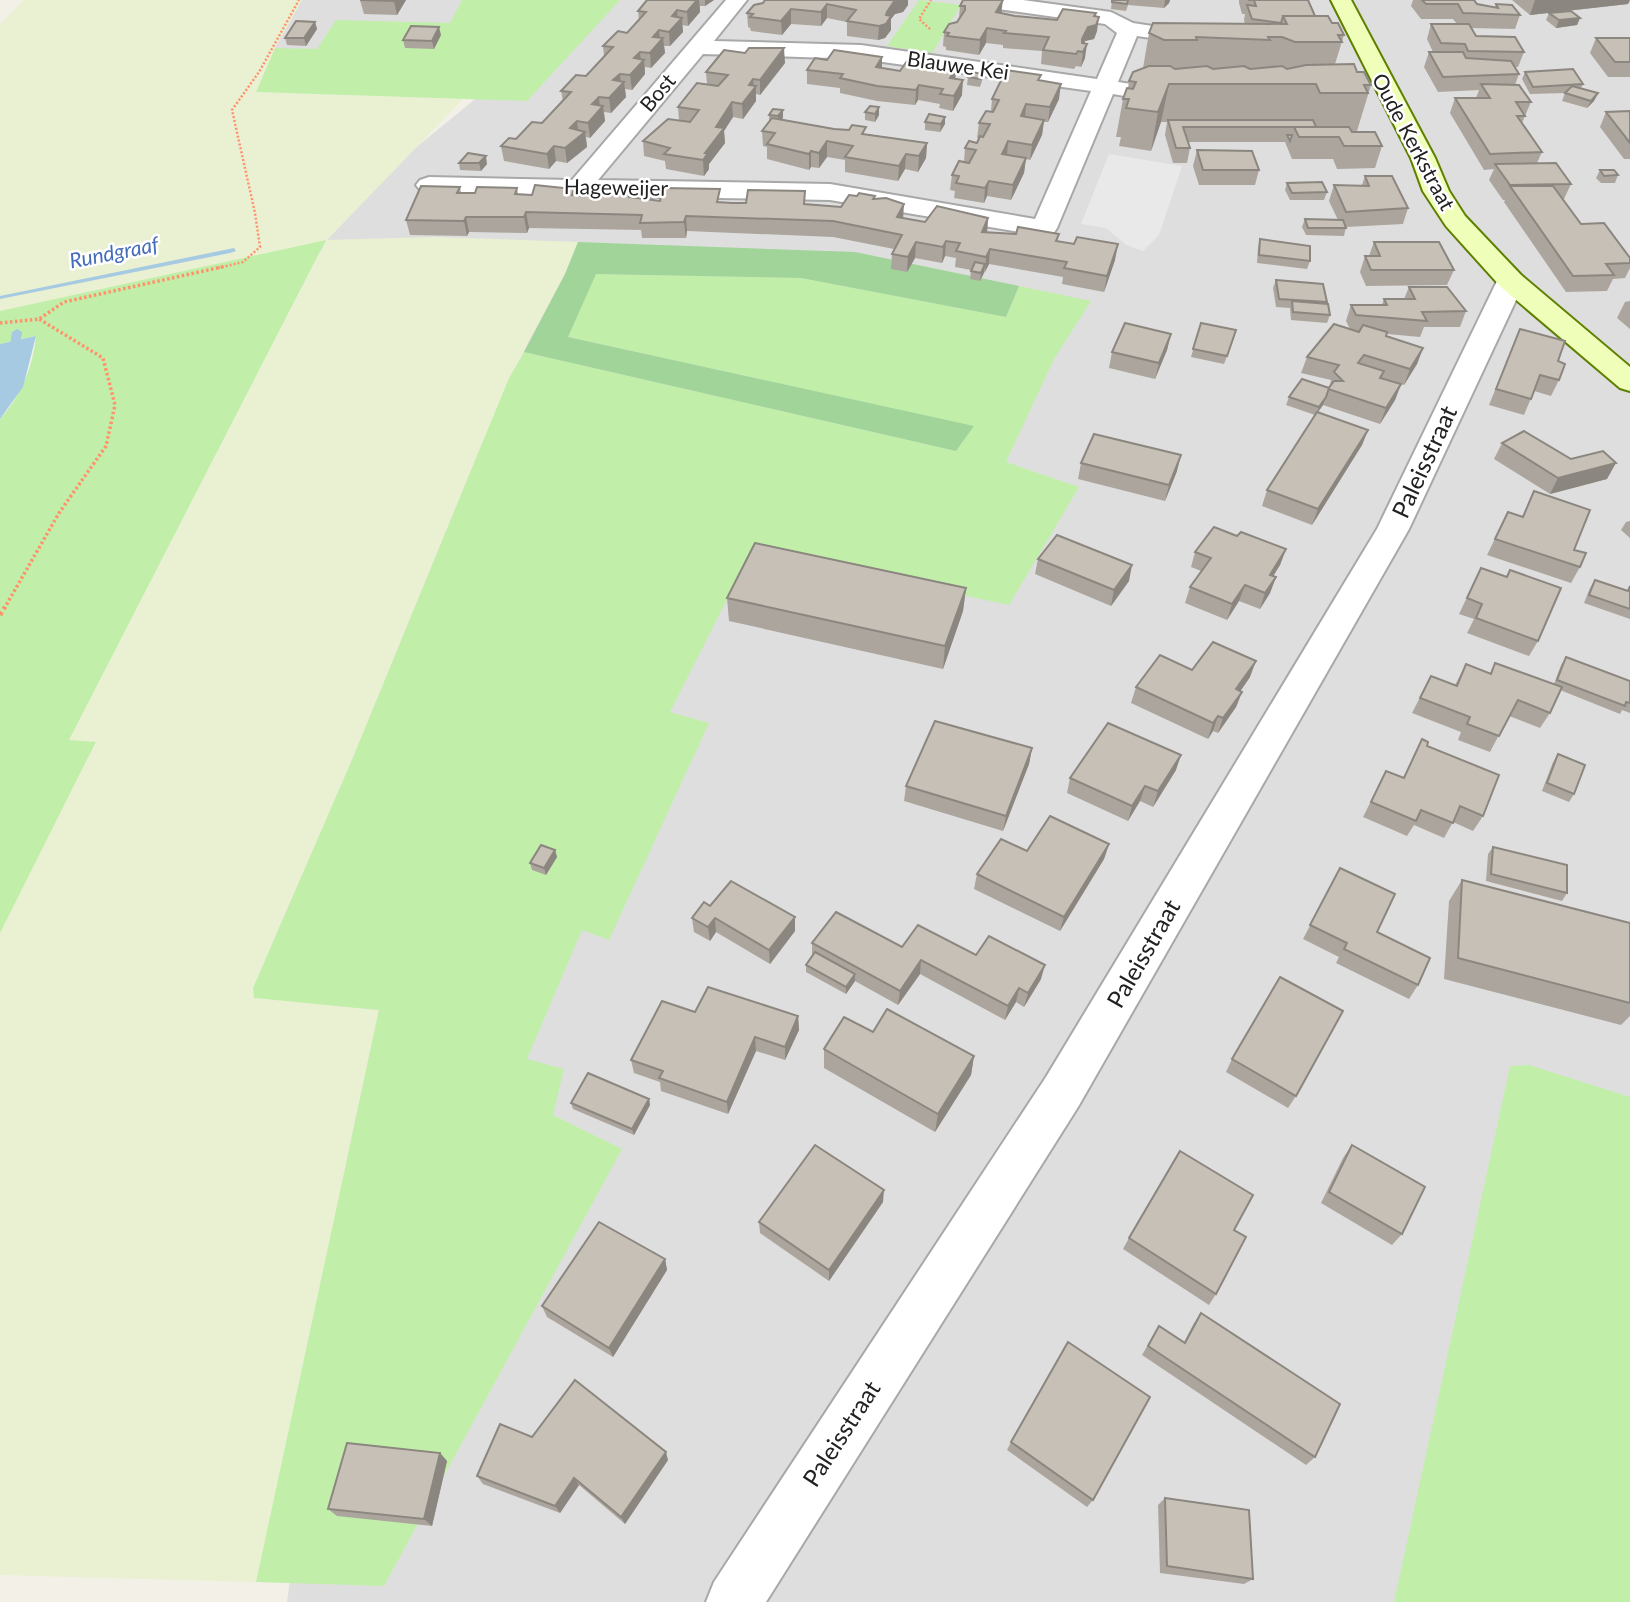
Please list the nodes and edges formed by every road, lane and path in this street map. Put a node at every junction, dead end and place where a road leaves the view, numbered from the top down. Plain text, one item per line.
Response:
1 (299, 0) edge
2 (737, 0) edge
3 (976, 0) edge
4 (1341, 0) edge
5 (1127, 28) junction
6 (1167, 34) edge
7 (697, 47) junction
8 (1106, 87) junction
9 (1360, 89) edge
10 (1386, 89) junction
11 (1158, 90) edge
12 (429, 185) edge
13 (579, 187) junction
14 (1511, 281) junction
15 (39, 319) junction
16 (0, 323) edge
17 (1630, 382) edge
18 (0, 615) edge
19 (734, 1602) edge

1 - 15 path
2 - 7 street, Bost
3 - 5 street
4 - 10 street, Oude Kerkstraat
5 - 6 street
5 - 8 street, Hageweijer
7 - 8 street, Blauwe Kei
7 - 13 street, Bost
8 - 11 street, Blauwe Kei
8 - 13 street, Hageweijer
9 - 10 street
10 - 14 street, Oude Kerkstraat
12 - 13 street, Hageweijer
14 - 17 street, Oude Kerkstraat
14 - 19 street, Paleisstraat
15 - 16 path
15 - 18 path

